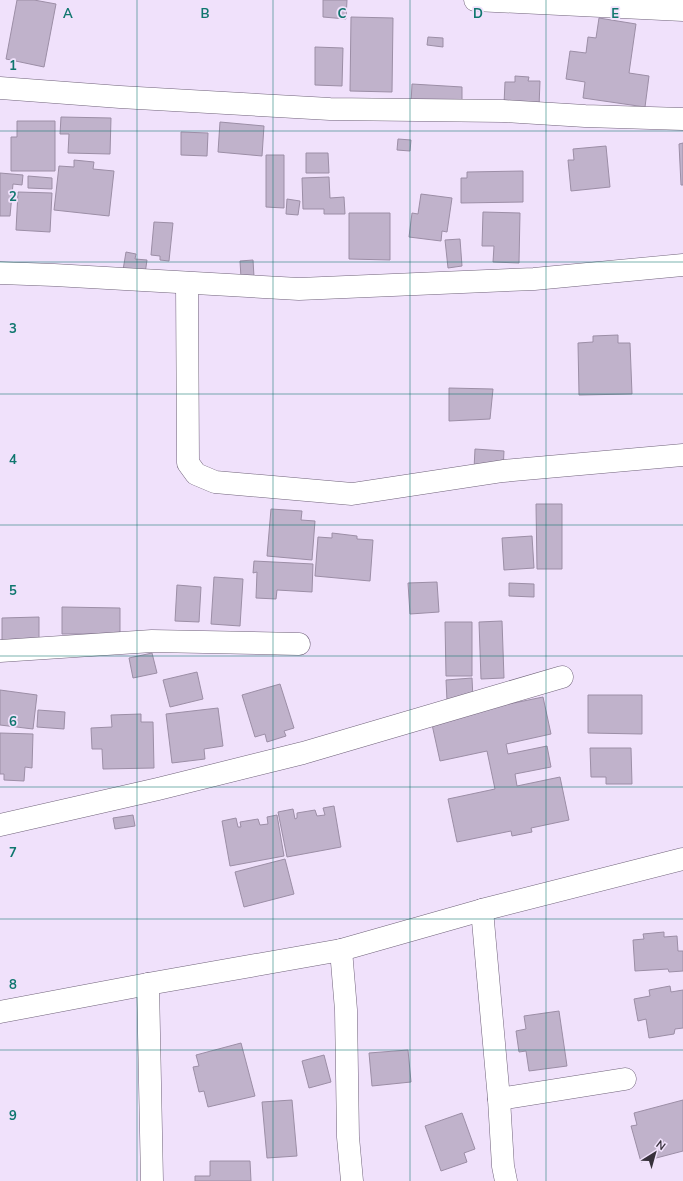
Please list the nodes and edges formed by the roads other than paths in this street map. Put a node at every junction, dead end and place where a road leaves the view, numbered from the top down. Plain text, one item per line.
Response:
1 (475, 0) edge
2 (683, 10) edge
3 (0, 88) edge
4 (683, 119) edge
5 (683, 265) edge
6 (0, 273) edge
7 (187, 282) junction
8 (683, 455) edge
9 (299, 644) dead end
10 (0, 651) edge
11 (562, 678) dead end
12 (0, 825) edge
13 (683, 859) edge
14 (482, 910) junction
15 (341, 950) junction
16 (148, 984) junction
17 (0, 1012) edge
18 (625, 1079) dead end
19 (499, 1099) junction
20 (152, 1181) edge
21 (352, 1181) edge
22 (506, 1181) edge

1 - 2 street
3 - 4 street
5 - 7 street
6 - 7 street
7 - 8 street
9 - 10 street
11 - 12 street
13 - 14 street
14 - 15 street
14 - 19 street
15 - 16 street
15 - 21 street
16 - 17 street
16 - 20 street
18 - 19 street
19 - 22 street

